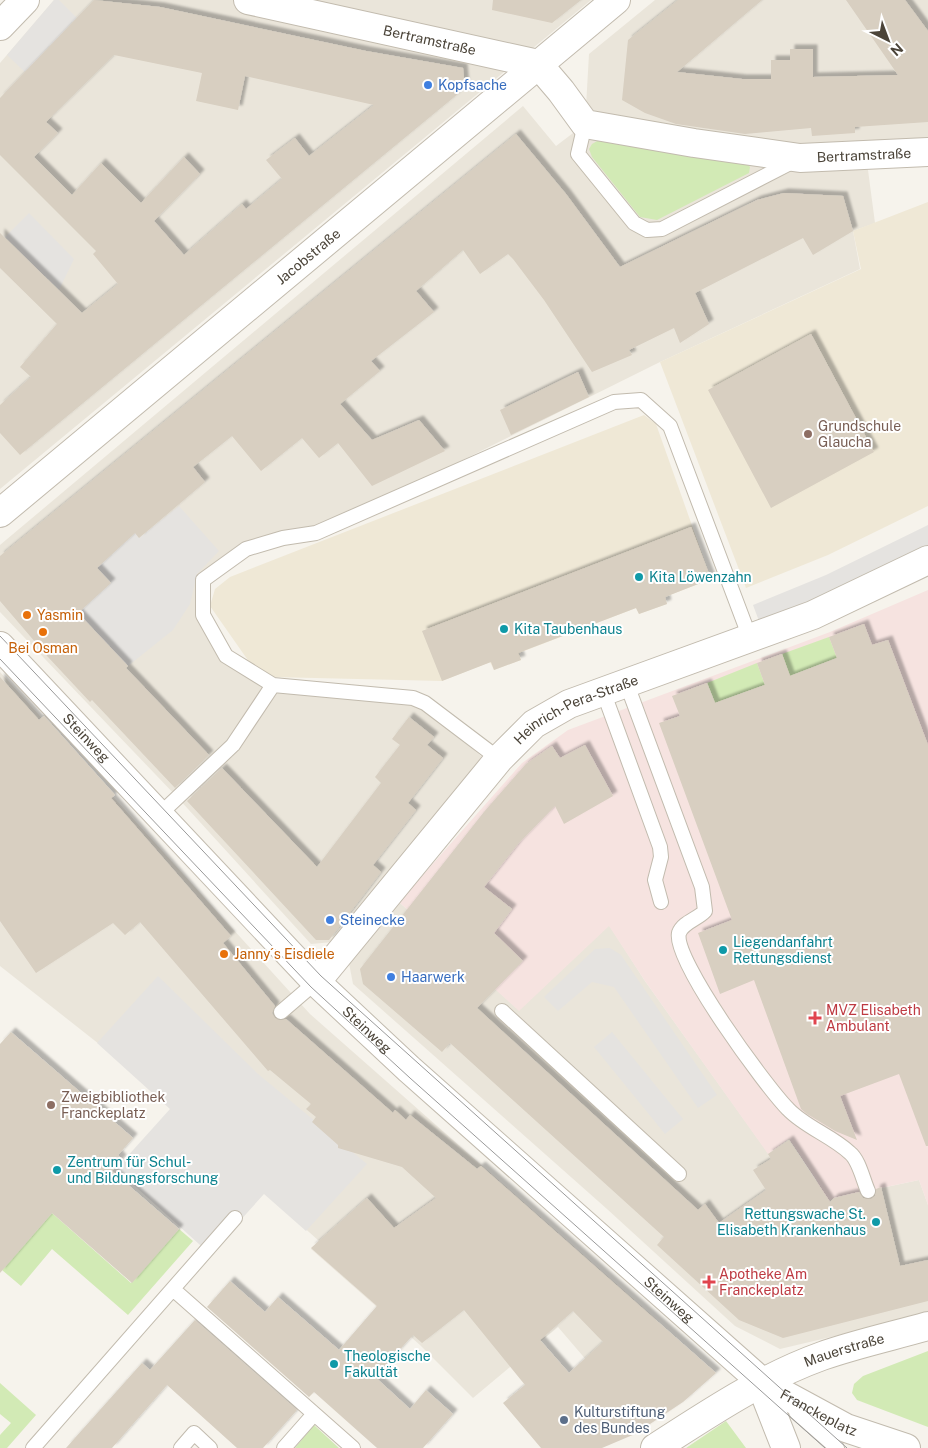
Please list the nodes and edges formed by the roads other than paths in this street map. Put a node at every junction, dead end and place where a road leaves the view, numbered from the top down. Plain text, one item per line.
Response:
1 (25, 0) edge
2 (248, 0) edge
3 (616, 0) edge
4 (0, 26) edge
5 (538, 64) junction
6 (585, 124) junction
7 (928, 152) edge
8 (800, 158) junction
9 (0, 513) edge
10 (928, 560) edge
11 (750, 638) junction
12 (0, 646) edge
13 (273, 685) junction
14 (614, 687) junction
15 (498, 759) junction
16 (159, 816) junction
17 (662, 902) dead end
18 (316, 982) junction
19 (502, 1011) dead end
20 (281, 1012) dead end
21 (678, 1174) dead end
22 (868, 1190) dead end
23 (236, 1218) dead end
24 (174, 1290) junction
25 (928, 1326) edge
26 (762, 1383) junction
27 (314, 1414) junction
28 (33, 1448) edge
29 (181, 1448) edge
30 (210, 1448) edge
31 (284, 1448) edge
32 (353, 1448) edge
33 (655, 1448) edge
34 (786, 1448) edge
35 (837, 1448) edge
36 (906, 1448) edge

1 - 4 street
2 - 5 street, Bertramstraße
3 - 5 street, Jacobstraße
5 - 6 street
5 - 9 street, Jacobstraße
6 - 8 street, Bertramstraße
6 - 8 lane, Bertramstraße
7 - 8 street, Bertramstraße
10 - 11 street, Heinrich-Pera-Straße
11 - 13 lane
11 - 14 street, Heinrich-Pera-Straße
12 - 16 street, Steinweg
13 - 15 lane
13 - 16 lane
14 - 15 street, Heinrich-Pera-Straße
14 - 17 lane
14 - 22 lane
15 - 18 street, Heinrich-Pera-Straße
16 - 18 street, Steinweg
18 - 20 lane
18 - 26 street, Steinweg
19 - 21 lane
23 - 24 lane
24 - 27 lane
24 - 28 lane
25 - 26 street, Mauerstraße
26 - 33 street
26 - 34 street, Franckeplatz
26 - 35 lane
26 - 36 street, Franckeplatz
27 - 31 lane
27 - 32 lane
29 - 30 lane

